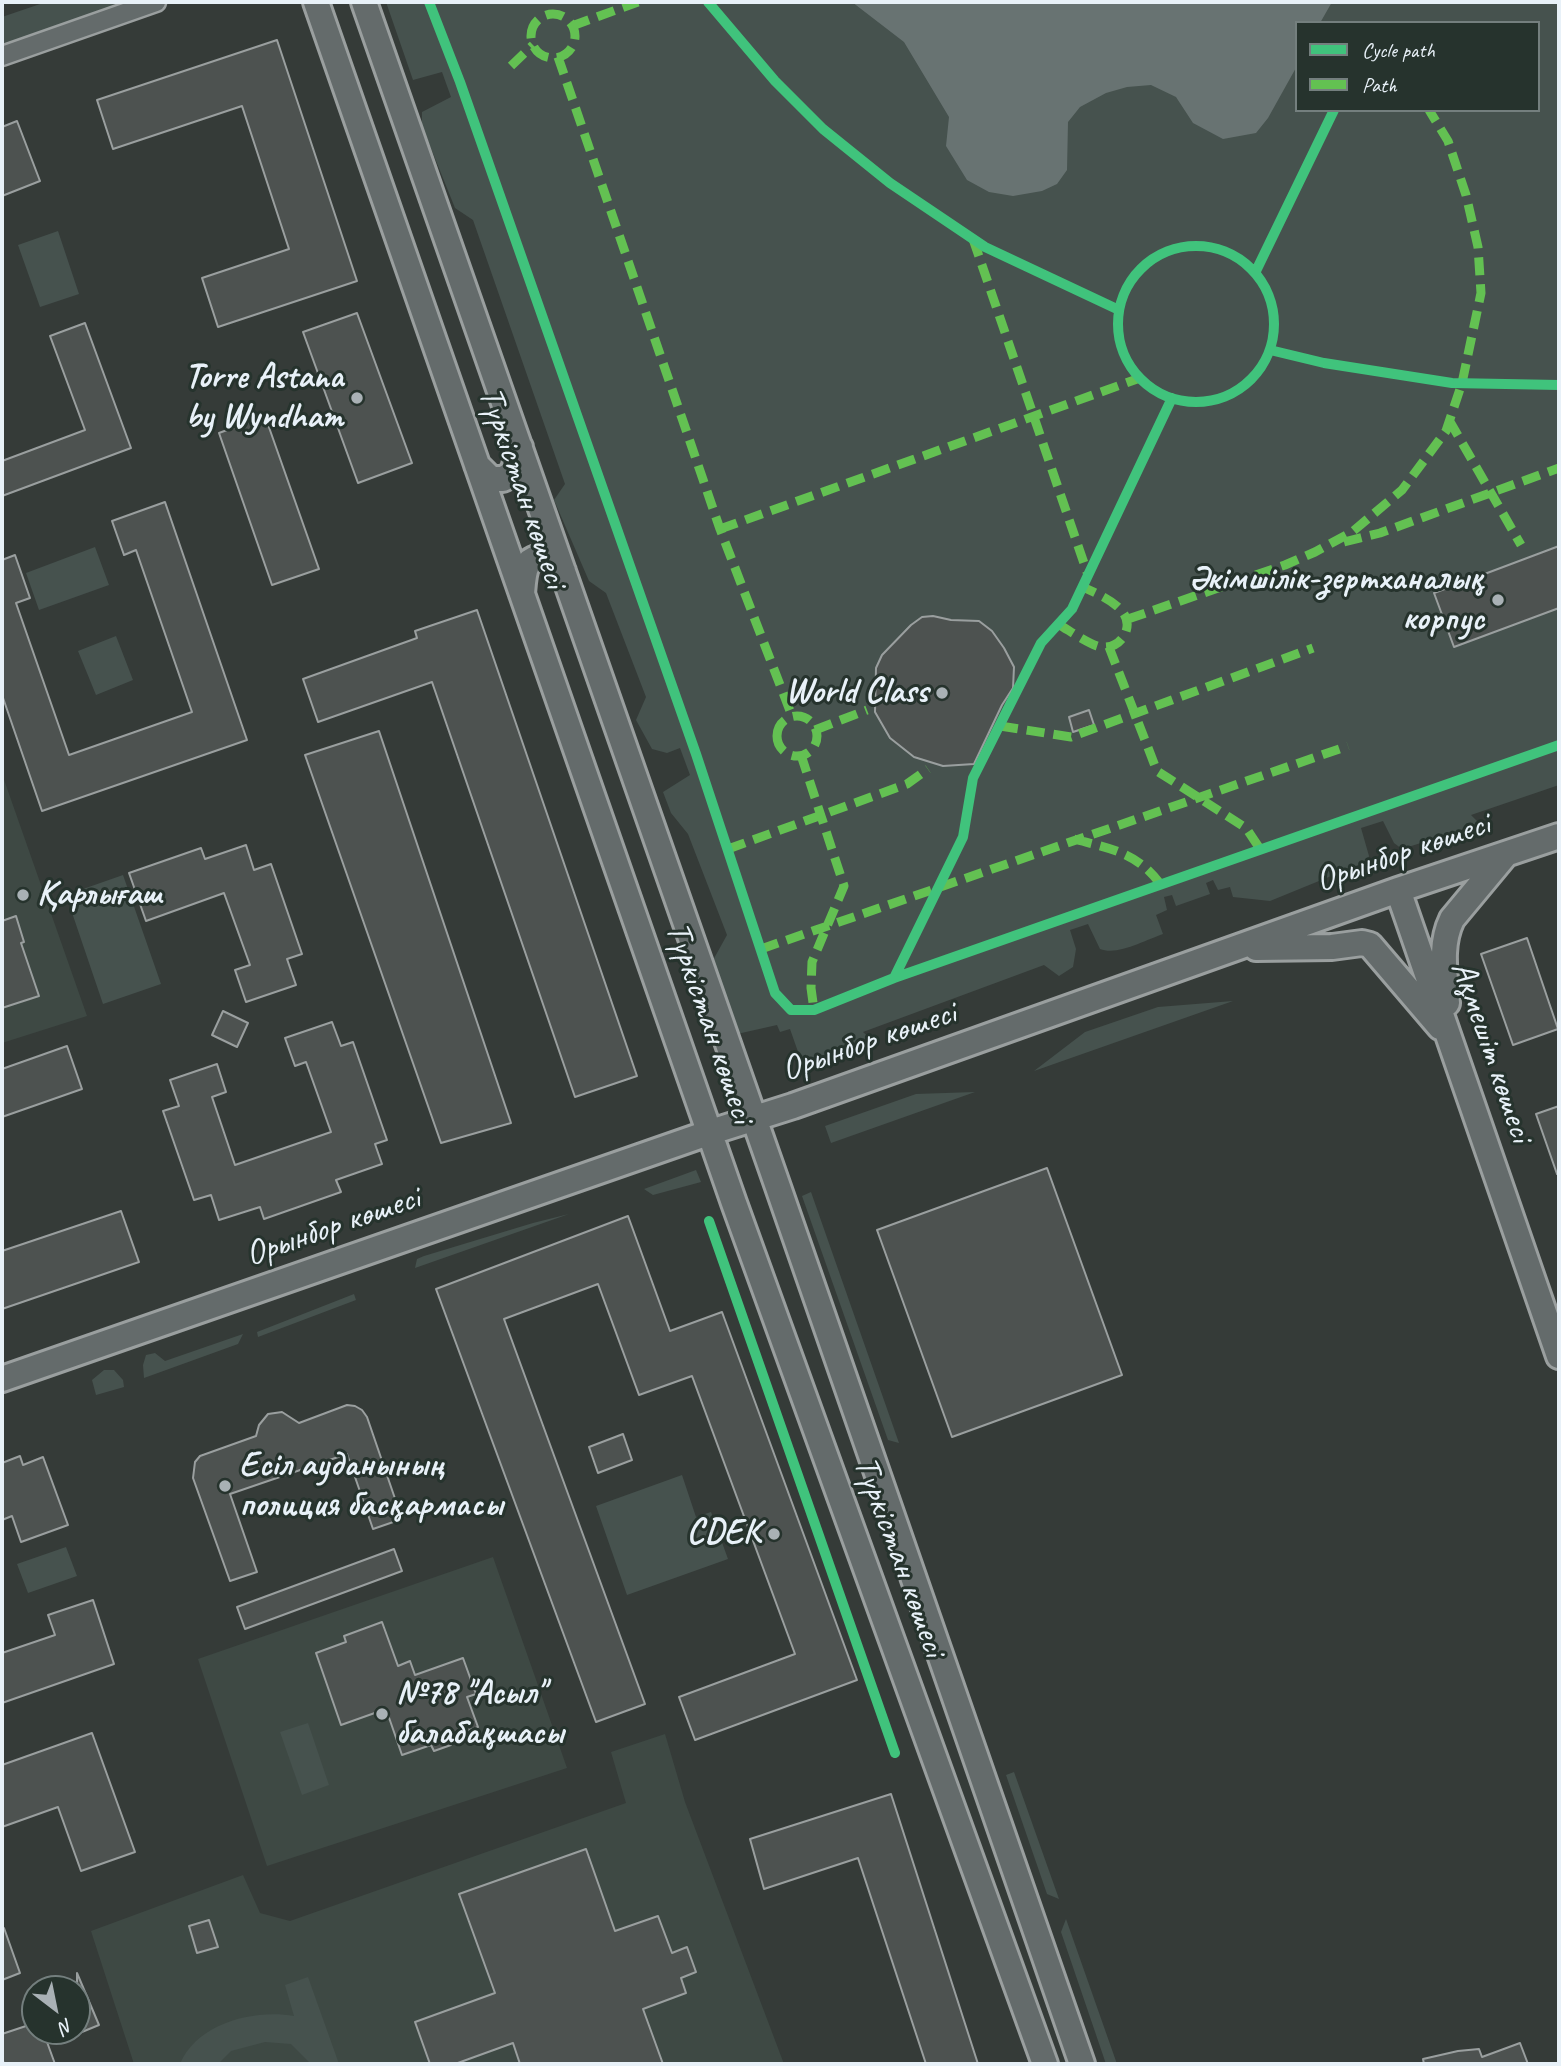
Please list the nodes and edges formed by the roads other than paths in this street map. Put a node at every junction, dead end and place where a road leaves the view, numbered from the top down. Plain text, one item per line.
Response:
1 (156, 2) edge
2 (316, 2) edge
3 (364, 2) edge
4 (2, 57) edge
5 (520, 447) junction
6 (477, 465) junction
7 (563, 571) junction
8 (522, 595) junction
9 (1559, 836) edge
10 (1506, 854) junction
11 (1398, 890) junction
12 (1235, 949) junction
13 (1449, 1038) junction
14 (754, 1118) junction
15 (710, 1132) junction
16 (1559, 1356) edge
17 (2, 1379) edge
18 (1045, 2064) edge
19 (1082, 2064) edge

1 - 4 street
2 - 6 main road, Түркістан көшесі
3 - 5 main road, Түркістан көшесі
5 - 6 main road
5 - 7 main road, Түркістан көшесі
6 - 8 main road, Түркістан көшесі
7 - 8 main road
7 - 14 main road, Түркістан көшесі
8 - 15 main road, Түркістан көшесі
9 - 10 main road, Орынбор көшесі
10 - 11 main road, Орынбор көшесі
10 - 13 main road
11 - 12 main road, Орынбор көшесі
11 - 13 main road, Ақмешіт көшесі
12 - 13 main road
12 - 14 main road, Орынбор көшесі
13 - 16 main road, Ақмешіт көшесі
14 - 15 main road, Орынбор көшесі
14 - 19 main road, Түркістан көшесі
15 - 17 main road, Орынбор көшесі
15 - 18 main road, Түркістан көшесі

